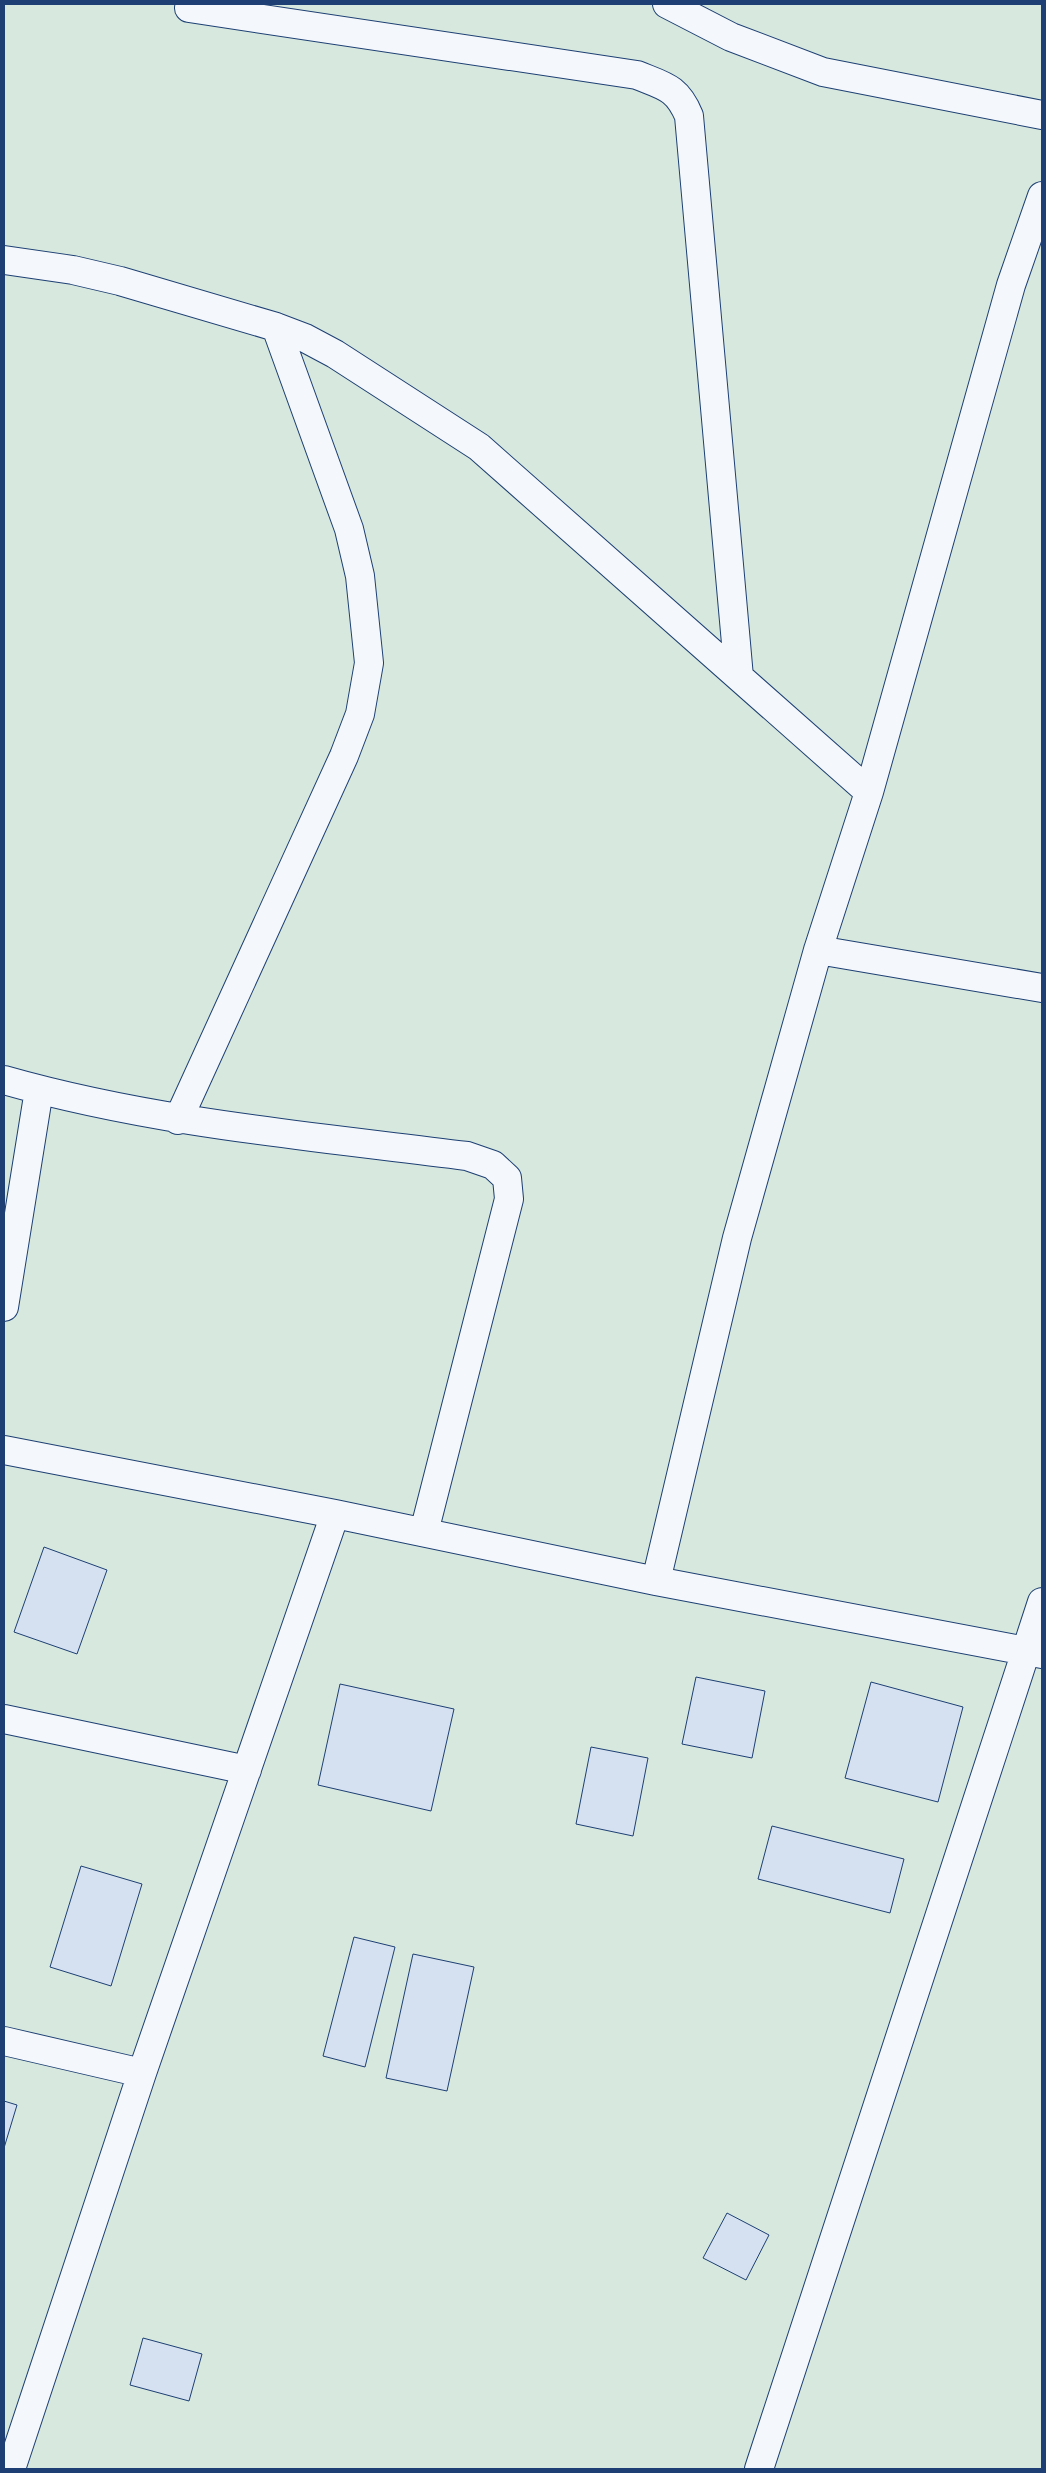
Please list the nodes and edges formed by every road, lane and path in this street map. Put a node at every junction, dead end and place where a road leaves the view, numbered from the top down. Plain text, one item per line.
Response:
1 (667, 4) edge
2 (189, 8) dead end
3 (1042, 115) edge
4 (1042, 196) edge
5 (4, 260) edge
6 (276, 327) junction
7 (739, 677) junction
8 (870, 792) junction
9 (818, 950) junction
10 (1042, 988) edge
11 (4, 1080) edge
12 (39, 1090) junction
13 (178, 1120) junction
14 (4, 1306) edge
15 (4, 1450) edge
16 (335, 1514) junction
17 (424, 1532) junction
18 (656, 1581) junction
19 (1042, 1602) edge
20 (1034, 1652) edge
21 (4, 1719) edge
22 (247, 1770) junction
23 (4, 2041) edge
24 (142, 2072) junction
25 (12, 2469) edge
26 (758, 2469) edge

1 - 3 street
2 - 7 street
4 - 8 street
5 - 6 street
6 - 7 street
6 - 13 street
7 - 8 street
8 - 9 street
9 - 10 street
9 - 18 street
11 - 12 street
12 - 13 street
12 - 14 street
13 - 17 street
15 - 16 street
16 - 17 street
16 - 22 street
17 - 18 street
18 - 20 street
19 - 20 street
20 - 26 street
21 - 22 street
22 - 24 street
23 - 24 street
24 - 25 street

